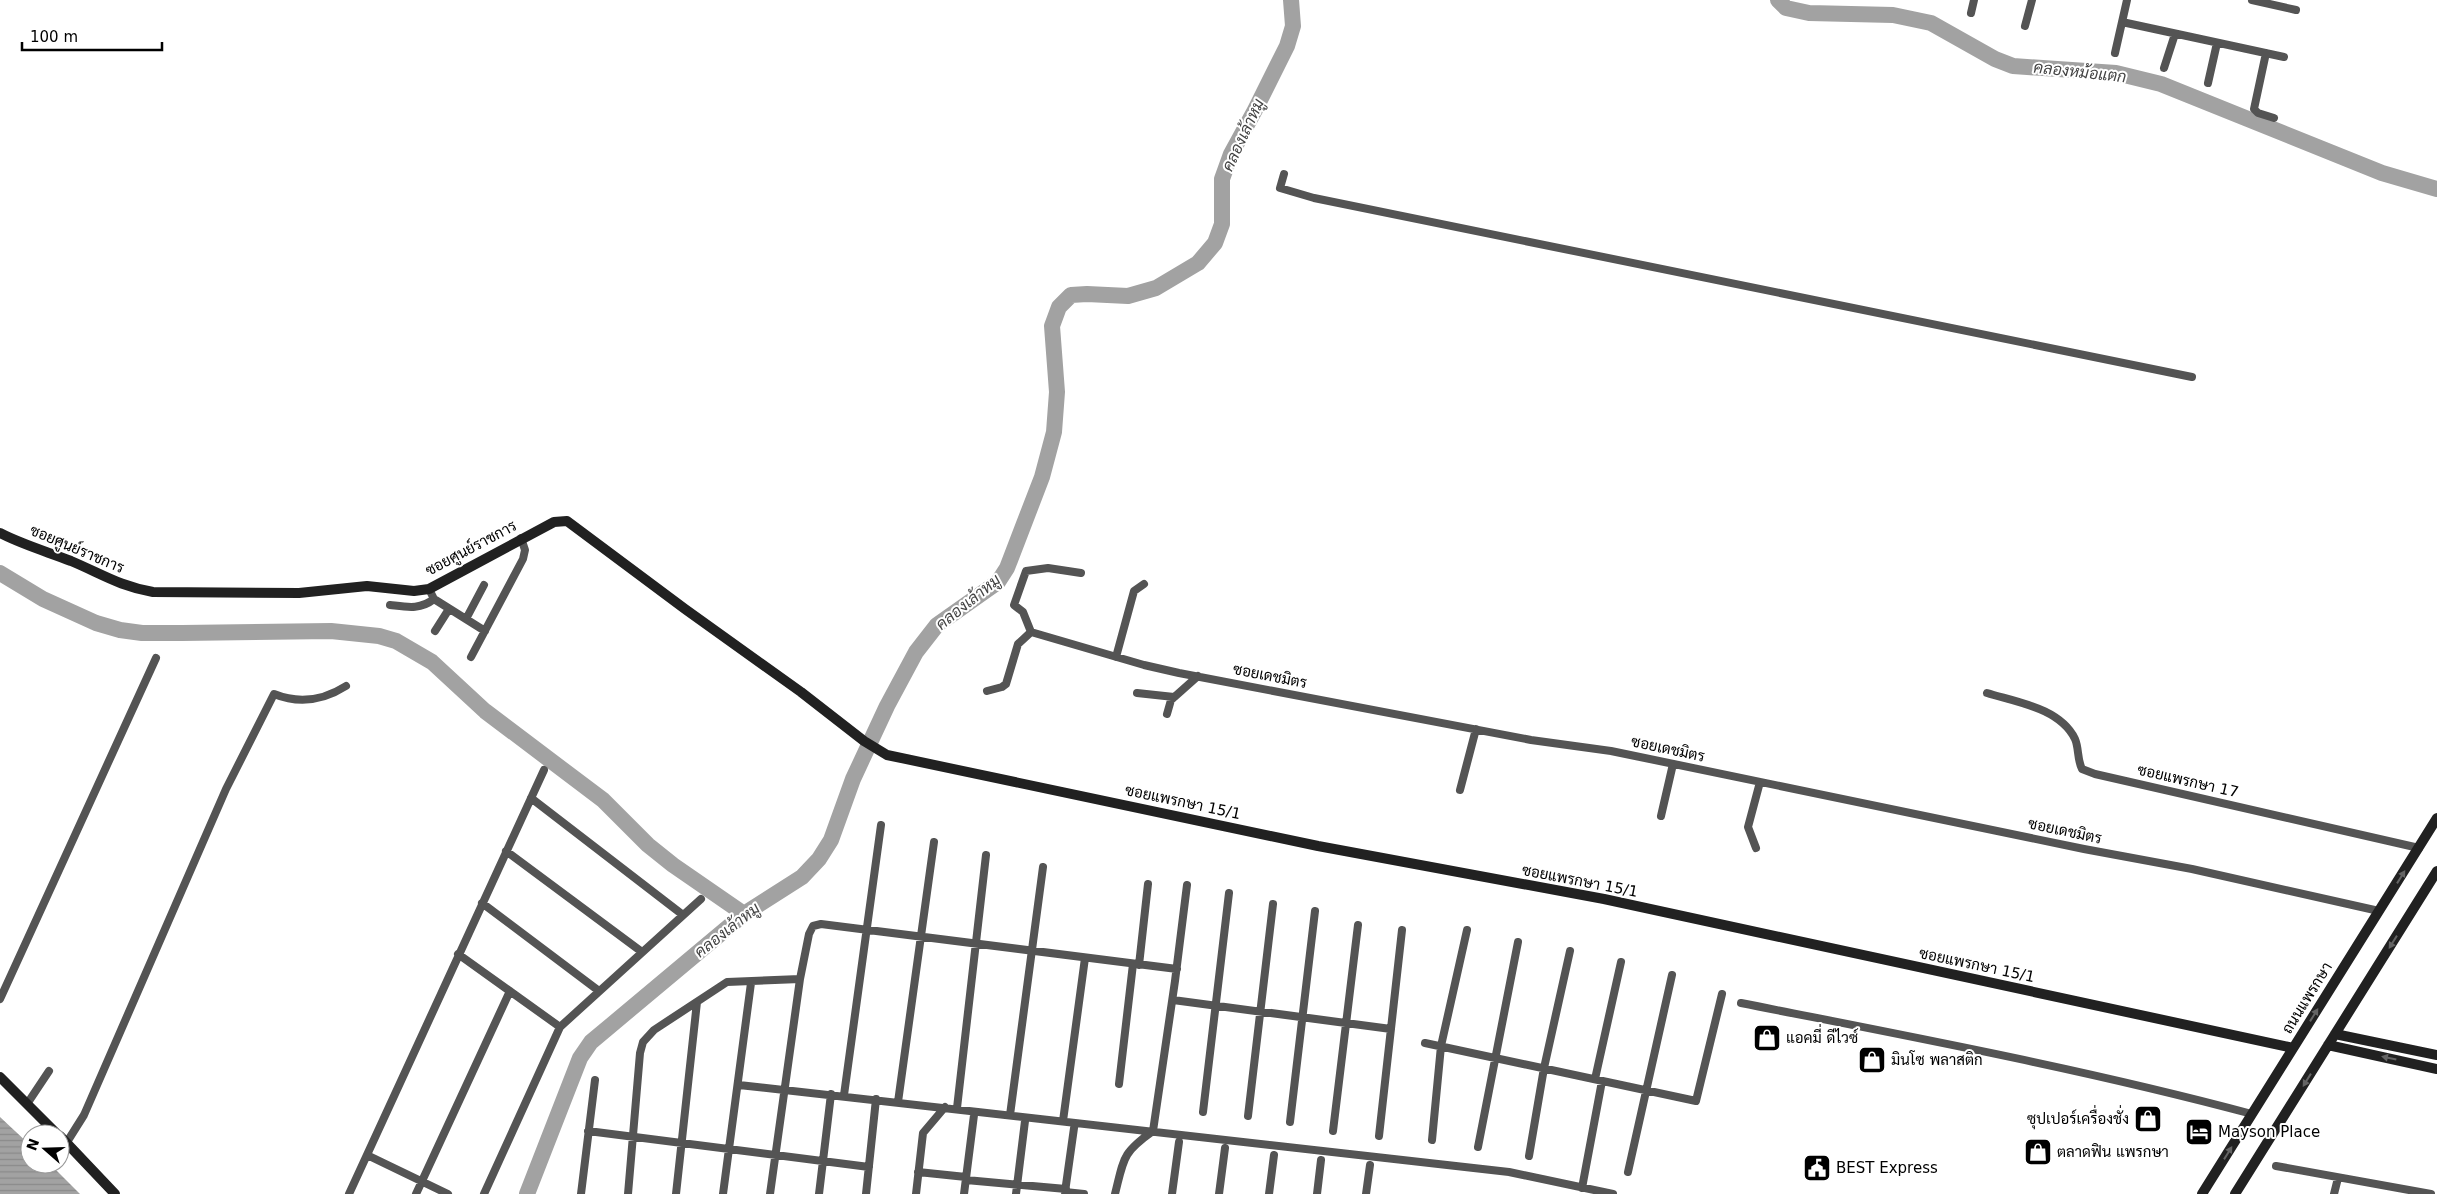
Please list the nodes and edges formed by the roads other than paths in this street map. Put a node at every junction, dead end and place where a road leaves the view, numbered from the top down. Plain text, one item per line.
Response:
1 (1974, 0) edge
2 (2032, 0) edge
3 (2127, 0) edge
4 (2252, 0) edge
5 (2296, 10) dead end
6 (1971, 13) dead end
7 (2122, 22) junction
8 (2025, 26) dead end
9 (2175, 34) junction
10 (2217, 43) junction
11 (2115, 53) dead end
12 (2266, 54) junction
13 (2284, 57) dead end
14 (2164, 68) dead end
15 (2208, 83) dead end
16 (2274, 118) dead end
17 (1284, 174) dead end
18 (2192, 377) dead end
19 (0, 533) edge
20 (521, 538) junction
21 (1082, 573) dead end
22 (1144, 584) dead end
23 (484, 585) dead end
24 (429, 589) junction
25 (434, 599) junction
26 (390, 605) dead end
27 (449, 609) junction
28 (466, 619) junction
29 (434, 631) dead end
30 (485, 631) junction
31 (1031, 632) junction
32 (1116, 657) junction
33 (156, 658) dead end
34 (471, 658) dead end
35 (1198, 676) junction
36 (346, 686) dead end
37 (987, 691) dead end
38 (1137, 693) dead end
39 (1986, 693) dead end
40 (1174, 697) junction
41 (1166, 714) dead end
42 (1476, 729) junction
43 (864, 741) joint
44 (1673, 764) junction
45 (544, 770) dead end
46 (1760, 782) junction
47 (1460, 790) dead end
48 (531, 798) junction
49 (1661, 816) dead end
50 (2437, 818) edge
51 (881, 824) dead end
52 (934, 842) dead end
53 (1756, 848) dead end
54 (2419, 848) junction
55 (506, 851) junction
56 (986, 855) dead end
57 (1043, 868) dead end
58 (2437, 871) edge
59 (1148, 884) dead end
60 (1187, 886) dead end
61 (1229, 894) dead end
62 (701, 899) dead end
63 (482, 904) junction
64 (1273, 904) dead end
65 (1315, 911) dead end
66 (2379, 911) junction
67 (683, 916) junction
68 (1358, 925) dead end
69 (867, 929) junction
70 (1402, 930) dead end
71 (1466, 930) dead end
72 (921, 936) junction
73 (1518, 942) dead end
74 (975, 944) junction
75 (1031, 951) junction
76 (1570, 951) dead end
77 (642, 952) junction
78 (458, 954) junction
79 (1085, 958) junction
80 (1621, 962) dead end
81 (1136, 964) junction
82 (1177, 969) junction
83 (1672, 975) dead end
84 (800, 979) junction
85 (751, 983) junction
86 (510, 991) junction
87 (599, 991) junction
88 (1722, 994) dead end
89 (0, 999) edge
90 (1173, 1000) junction
91 (698, 1002) junction
92 (1741, 1003) dead end
93 (1215, 1006) junction
94 (1260, 1012) junction
95 (1303, 1017) junction
96 (1347, 1023) junction
97 (560, 1027) junction
98 (1391, 1029) junction
99 (2335, 1034) junction
100 (1425, 1043) dead end
101 (2328, 1045) junction
102 (1442, 1046) junction
103 (2293, 1048) junction
104 (2437, 1055) edge
105 (1495, 1057) junction
106 (1544, 1068) junction
107 (2437, 1069) edge
108 (49, 1071) dead end
109 (0, 1077) edge
110 (595, 1080) dead end
111 (1599, 1080) junction
112 (1119, 1084) dead end
113 (739, 1085) junction
114 (784, 1088) junction
115 (1646, 1090) junction
116 (831, 1094) junction
117 (844, 1095) junction
118 (876, 1099) junction
119 (898, 1102) junction
120 (27, 1104) junction
121 (945, 1107) junction
122 (957, 1108) junction
123 (1203, 1112) dead end
124 (1010, 1114) junction
125 (2252, 1114) junction
126 (974, 1115) dead end
127 (1248, 1116) dead end
128 (1025, 1121) dead end
129 (1064, 1121) junction
130 (1290, 1122) dead end
131 (47, 1124) edge
132 (1074, 1128) dead end
133 (70, 1129) edge
134 (588, 1130) junction
135 (1153, 1131) junction
136 (1333, 1131) dead end
137 (633, 1136) junction
138 (1379, 1136) dead end
139 (1432, 1140) dead end
140 (1179, 1142) dead end
141 (682, 1143) junction
142 (70, 1147) edge
143 (1478, 1147) dead end
144 (1225, 1148) dead end
145 (730, 1149) junction
146 (367, 1155) junction
147 (775, 1155) junction
148 (1274, 1155) dead end
149 (1529, 1156) dead end
150 (1321, 1160) dead end
151 (823, 1161) junction
152 (1370, 1165) dead end
153 (869, 1166) junction
154 (2276, 1166) dead end
155 (918, 1172) junction
156 (1628, 1172) dead end
157 (966, 1178) junction
158 (2338, 1178) junction
159 (422, 1181) junction
160 (1017, 1184) junction
161 (1582, 1188) junction
162 (1066, 1192) edge
163 (2408, 1192) edge
164 (115, 1194) edge
165 (349, 1194) edge
166 (416, 1194) edge
167 (448, 1194) edge
168 (484, 1194) edge
169 (581, 1194) edge
170 (628, 1194) edge
171 (676, 1194) edge
172 (723, 1194) edge
173 (770, 1194) edge
174 (819, 1194) edge
175 (866, 1194) edge
176 (916, 1194) edge
177 (964, 1194) edge
178 (1016, 1194) edge
179 (1084, 1194) edge
180 (1115, 1194) edge
181 (1172, 1194) edge
182 (1220, 1194) edge
183 (1269, 1194) edge
184 (1317, 1194) edge
185 (1366, 1194) edge
186 (1613, 1194) edge
187 (2202, 1194) edge
188 (2235, 1194) edge
189 (2334, 1194) edge
190 (2431, 1194) edge

1 - 6 street
2 - 8 street
3 - 7 street
4 - 5 street
7 - 9 street
7 - 11 street
9 - 10 street
9 - 14 street
10 - 12 street
10 - 15 street
12 - 13 street
12 - 16 street
17 - 18 street
19 - 24 street, ซอยศูนย์ราชการ
20 - 24 street, ซอยศูนย์ราชการ
20 - 30 street
20 - 43 street, ซอยศูนย์ราชการ
21 - 31 street
22 - 32 street
23 - 28 street
24 - 25 street
25 - 26 street
25 - 27 street
27 - 28 street
27 - 29 street
28 - 30 street
30 - 34 street
31 - 32 street, ซอยเดชมิตร
31 - 37 street
32 - 35 street, ซอยเดชมิตร
33 - 89 street
35 - 40 street
35 - 42 street, ซอยเดชมิตร
36 - 133 street
38 - 40 street
39 - 54 street, ซอยแพรกษา 17
40 - 41 street
42 - 44 street, ซอยเดชมิตร
42 - 47 street
43 - 103 street, ซอยแพรกษา 15/1
44 - 46 street, ซอยเดชมิตร
44 - 49 street
45 - 48 street
46 - 53 street
46 - 66 street, ซอยเดชมิตร
48 - 55 street
48 - 67 street
50 - 54 street, ถนนแพรกษา
51 - 69 street
52 - 72 street
66 -> 54 street, ถนนแพรกษา
55 - 63 street
55 - 77 street
56 - 74 street
57 - 75 street
58 -> 99 street
59 - 81 street
60 - 82 street
61 - 93 street
62 - 67 street
63 - 78 street
63 - 87 street
64 - 94 street
65 - 95 street
103 -> 66 street, ถนนแพรกษา
67 - 77 street
68 - 96 street
69 - 72 street
69 - 84 street
69 - 117 street
70 - 98 street
71 - 102 street
72 - 74 street
72 - 119 street
73 - 105 street
74 - 75 street
74 - 122 street
75 - 79 street
75 - 124 street
76 - 106 street
77 - 87 street
78 - 86 street
78 - 146 street
79 - 81 street
79 - 129 street
80 - 111 street
81 - 82 street
81 - 112 street
82 - 90 street
83 - 115 street
84 - 85 street
84 - 114 street
85 - 91 street
85 - 113 street
86 - 97 street
86 - 159 street
87 - 97 street
88 - 115 street
90 - 93 street
90 - 135 street
91 - 137 street
91 - 141 street
92 - 125 street
93 - 94 street
93 - 123 street
94 - 95 street
94 - 127 street
95 - 96 street
95 - 130 street
96 - 98 street
96 - 136 street
97 - 168 street
98 - 138 street
99 - 101 street
99 - 104 street
100 - 102 street
107 -> 101 street
101 -> 188 street
102 - 105 street
102 - 139 street
103 - 125 street, ถนนแพรกษา
105 - 106 street
105 - 143 street
106 - 111 street
106 - 149 street
108 - 120 street
109 - 120 street
110 - 134 street
111 - 115 street
111 - 161 street
113 - 114 street
113 - 145 street
114 - 116 street
114 - 147 street
115 - 156 street
116 - 117 street
116 - 151 street
117 - 118 street
118 - 119 street
118 - 153 street
119 - 121 street
120 - 131 street
121 - 122 street
121 - 155 street
122 - 124 street
124 - 129 street
187 -> 125 street, ถนนแพรกษา
126 - 157 street
128 - 160 street
129 - 135 street
132 - 162 street
134 - 137 street
134 - 169 street
135 - 161 street
135 - 180 street
137 - 141 street
137 - 170 street
140 - 181 street
141 - 145 street
141 - 171 street
142 - 164 street
144 - 182 street
145 - 147 street
145 - 172 street
146 - 159 street
146 - 165 street
147 - 151 street
147 - 173 street
148 - 183 street
150 - 184 street
151 - 153 street
151 - 174 street
152 - 185 street
153 - 175 street
154 - 158 street
155 - 157 street
155 - 176 street
157 - 160 street
157 - 177 street
158 - 163 street
158 - 189 street
159 - 166 street
159 - 167 street
160 - 162 street
160 - 178 street
161 - 186 street
162 - 179 street
163 - 190 street

